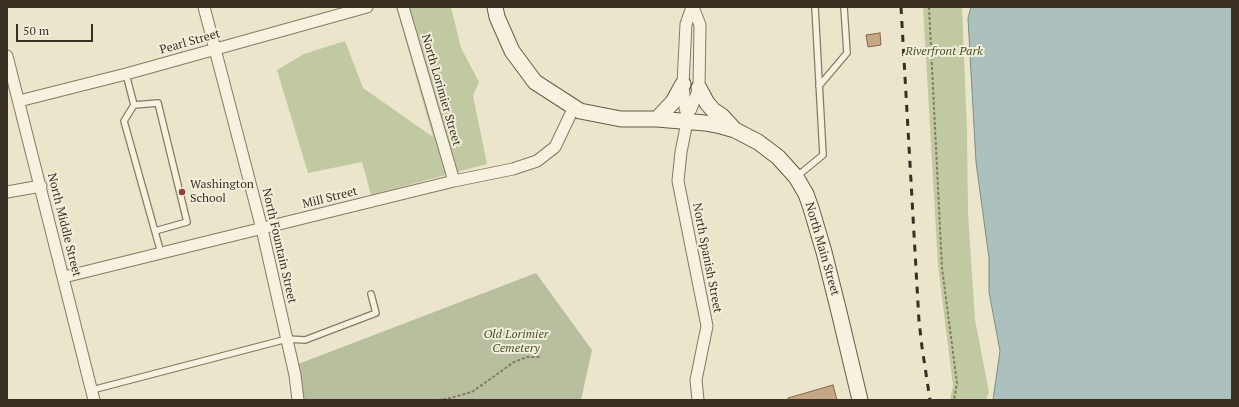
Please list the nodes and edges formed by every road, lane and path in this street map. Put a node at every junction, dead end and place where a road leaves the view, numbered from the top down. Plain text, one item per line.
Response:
1 (204, 7) edge
2 (367, 7) edge
3 (403, 7) edge
4 (495, 7) edge
5 (693, 7) edge
6 (815, 7) edge
7 (844, 7) edge
8 (929, 7) edge
9 (215, 49) junction
10 (7, 56) edge
11 (126, 74) junction
12 (683, 84) junction
13 (819, 86) junction
14 (699, 88) junction
15 (19, 101) junction
16 (134, 105) junction
17 (574, 107) junction
18 (687, 118) junction
19 (657, 119) junction
20 (735, 130) junction
21 (796, 177) junction
22 (454, 181) junction
23 (41, 186) junction
24 (7, 192) edge
25 (262, 229) junction
26 (155, 231) junction
27 (161, 253) junction
28 (64, 277) junction
29 (371, 294) dead end
30 (287, 339) junction
31 (540, 357) dead end
32 (93, 395) edge
33 (298, 400) edge
34 (438, 400) edge
35 (698, 400) edge
36 (860, 400) edge
37 (954, 400) edge

1 - 9 street, North Fountain Street
2 - 9 street, Pearl Street
3 - 22 street, North Lorimier Street
4 - 17 main road, North Main Street
5 - 12 street
5 - 14 street
6 - 13 lane
7 - 13 lane
8 - 37 path
9 - 11 street, Pearl Street
9 - 25 street, North Fountain Street
10 - 15 street, North Middle Street
11 - 15 street, Pearl Street
11 - 16 lane
12 - 18 street
12 - 19 main road
13 - 21 lane
14 - 18 street
14 - 20 main road
15 - 23 street, North Middle Street
16 - 26 lane
16 - 26 lane
17 - 19 main road, North Main Street
17 - 22 street, Mill Street
18 - 19 main road, North Main Street
18 - 20 main road, North Main Street
18 - 35 street, North Spanish Street
20 - 21 main road, North Main Street
21 - 36 main road, North Main Street
22 - 25 street, Mill Street
23 - 24 street
23 - 28 street, North Middle Street
25 - 27 street, Mill Street
25 - 30 street, North Fountain Street
26 - 27 lane
27 - 28 street, Mill Street
28 - 32 street, North Middle Street
29 - 30 lane
30 - 32 lane
30 - 33 street, North Fountain Street
31 - 34 path

